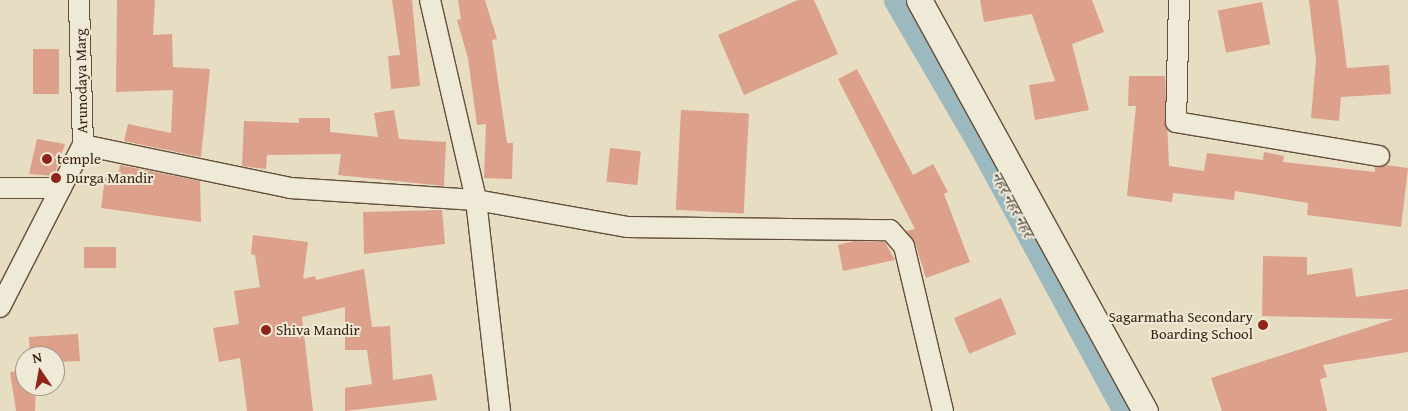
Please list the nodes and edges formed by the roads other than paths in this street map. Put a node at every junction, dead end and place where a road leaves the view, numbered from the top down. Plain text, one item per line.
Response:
1 (79, 0) edge
2 (430, 0) edge
3 (919, 0) edge
4 (1179, 0) edge
5 (83, 145) junction
6 (1379, 156) dead end
7 (0, 188) edge
8 (61, 188) junction
9 (476, 200) junction
10 (0, 307) edge
11 (500, 411) edge
12 (943, 411) edge
13 (1145, 411) edge

1 - 5 street, Arunodaya Marg
2 - 9 street
3 - 13 street
4 - 6 street
5 - 8 street, Arunodaya Marg
5 - 9 street
7 - 8 street
8 - 10 street, Arunodaya Marg
9 - 11 street
9 - 12 street

